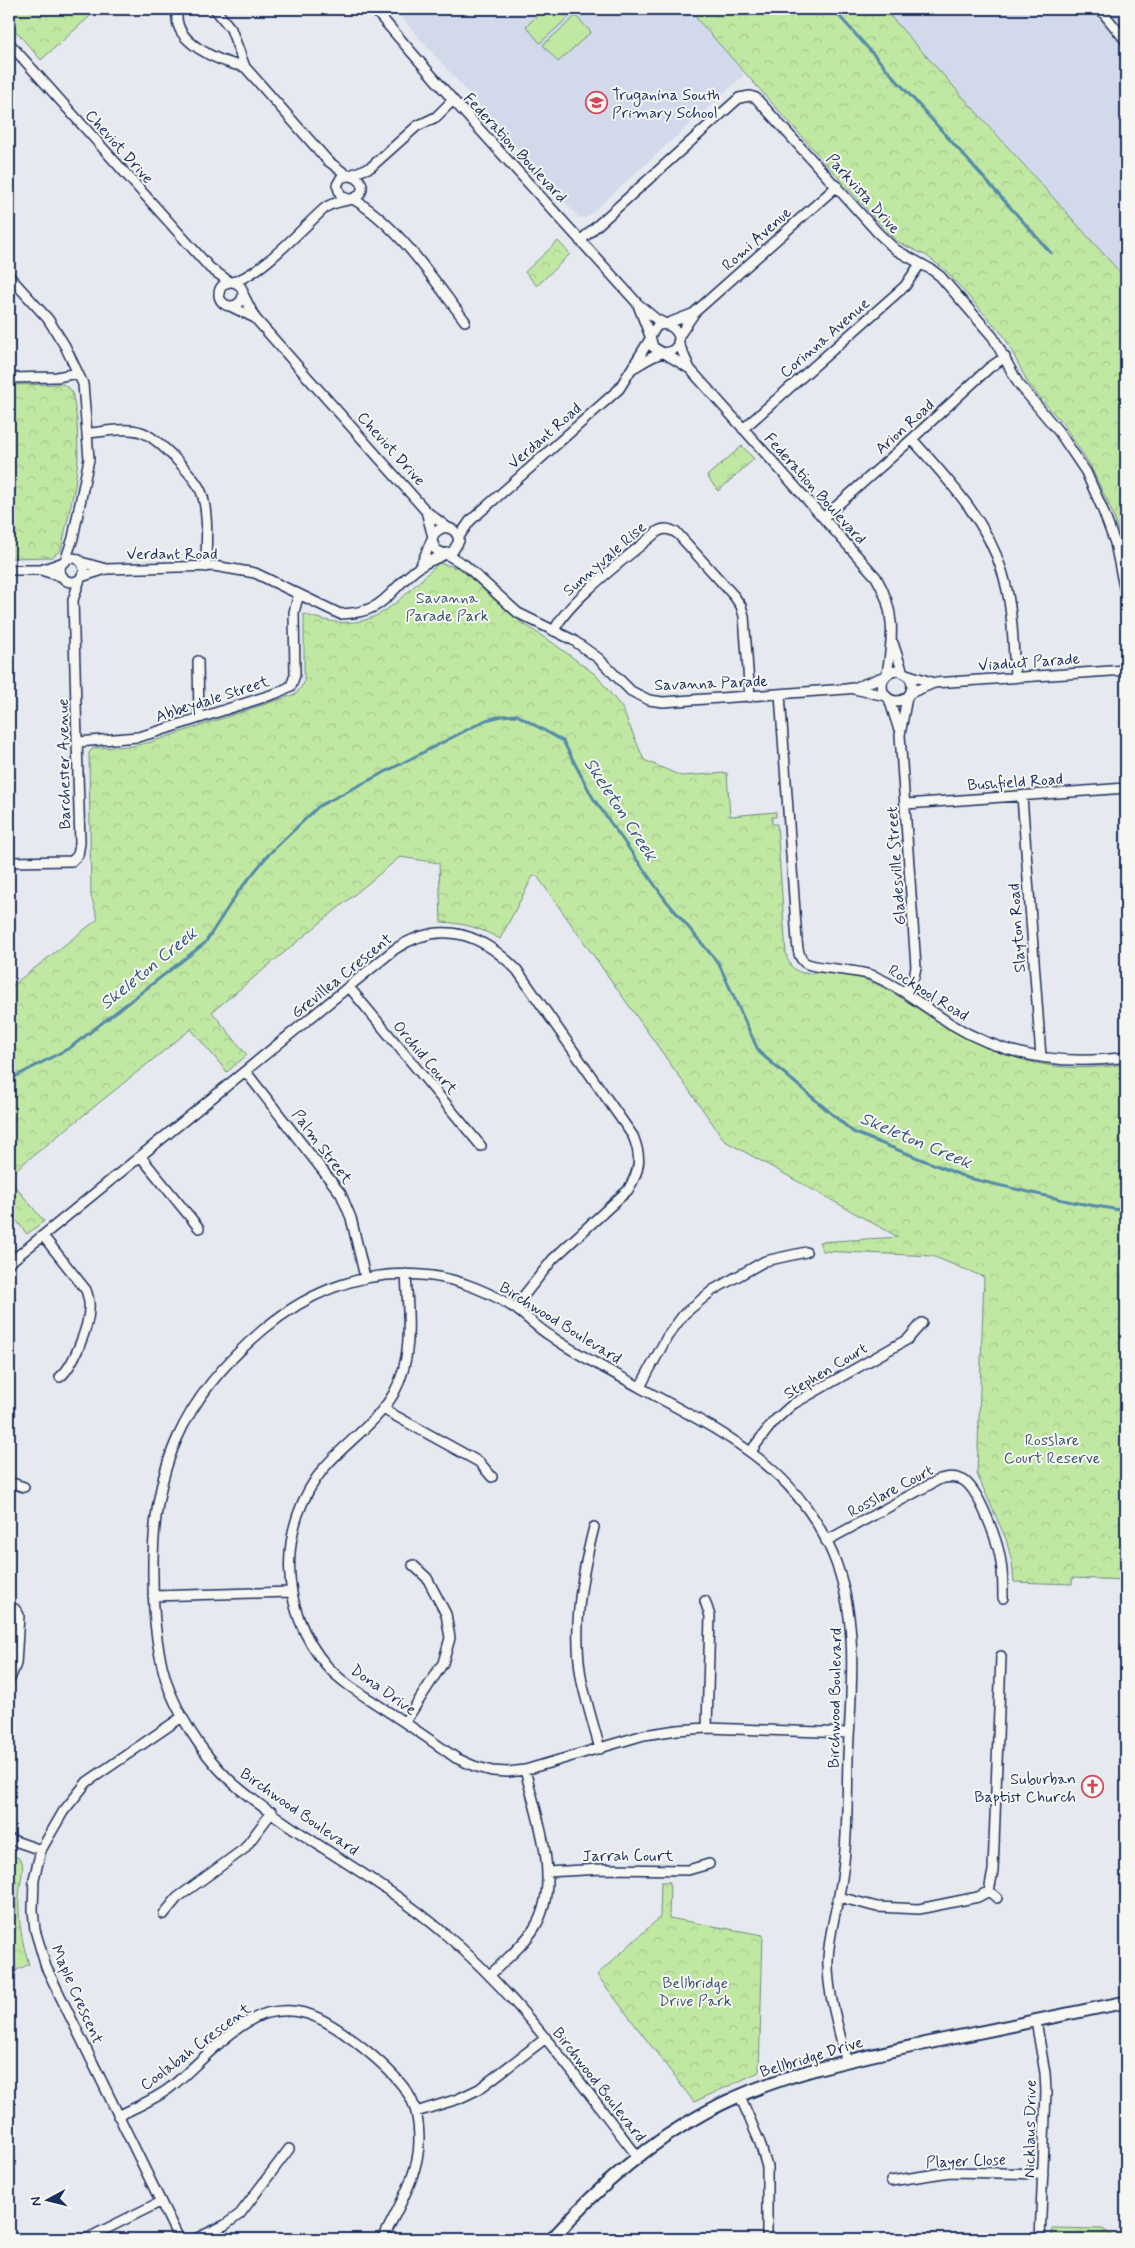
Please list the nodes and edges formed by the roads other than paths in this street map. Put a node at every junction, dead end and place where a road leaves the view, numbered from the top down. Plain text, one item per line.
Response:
1 (178, 9) edge
2 (215, 9) edge
3 (374, 9) edge
4 (1100, 9) edge
5 (1126, 41) edge
6 (9, 43) edge
7 (245, 68) junction
8 (452, 100) junction
9 (328, 161) junction
10 (371, 168) junction
11 (349, 175) junction
12 (338, 184) junction
13 (362, 186) junction
14 (837, 186) junction
15 (350, 199) junction
16 (328, 206) junction
17 (369, 208) junction
18 (580, 241) junction
19 (920, 264) junction
20 (210, 268) junction
21 (253, 273) junction
22 (9, 276) edge
23 (231, 282) junction
24 (243, 293) junction
25 (219, 296) junction
26 (638, 304) junction
27 (230, 306) junction
28 (695, 312) junction
29 (255, 318) junction
30 (465, 320) dead end
31 (666, 324) junction
32 (650, 338) junction
33 (679, 339) junction
34 (663, 353) junction
35 (1005, 357) junction
36 (633, 368) junction
37 (690, 370) junction
38 (77, 373) junction
39 (9, 378) edge
40 (743, 429) junction
41 (88, 433) junction
42 (912, 439) junction
43 (426, 510) junction
44 (822, 518) junction
45 (470, 520) junction
46 (449, 528) junction
47 (73, 538) junction
48 (432, 539) junction
49 (458, 541) junction
50 (446, 554) junction
51 (64, 561) junction
52 (80, 561) junction
53 (421, 565) junction
54 (465, 565) junction
55 (206, 567) junction
56 (106, 569) junction
57 (9, 570) edge
58 (41, 570) junction
59 (64, 578) junction
60 (81, 578) junction
61 (299, 594) junction
62 (1126, 598) edge
63 (73, 600) junction
64 (554, 631) junction
65 (892, 640) junction
66 (198, 661) dead end
67 (1126, 670) edge
68 (905, 674) junction
69 (886, 675) junction
70 (1016, 677) junction
71 (934, 683) junction
72 (854, 688) junction
73 (780, 694) junction
74 (908, 695) junction
75 (750, 697) junction
76 (888, 697) junction
77 (199, 718) junction
78 (900, 735) junction
79 (78, 742) junction
80 (1126, 788) edge
81 (1022, 796) junction
82 (906, 804) junction
83 (9, 862) edge
84 (348, 987) junction
85 (905, 992) junction
86 (1041, 1057) junction
87 (1126, 1057) edge
88 (246, 1072) junction
89 (481, 1146) dead end
90 (141, 1157) junction
91 (199, 1228) dead end
92 (43, 1236) junction
93 (806, 1252) dead end
94 (9, 1263) edge
95 (406, 1274) junction
96 (365, 1277) junction
97 (514, 1308) junction
98 (922, 1323) dead end
99 (60, 1376) dead end
100 (640, 1387) junction
101 (383, 1409) junction
102 (751, 1450) junction
103 (492, 1477) dead end
104 (9, 1482) edge
105 (24, 1487) dead end
106 (594, 1527) dead end
107 (826, 1541) junction
108 (413, 1565) dead end
109 (291, 1592) junction
110 (153, 1596) junction
111 (1003, 1598) dead end
112 (705, 1601) dead end
113 (9, 1611) edge
114 (1001, 1656) dead end
115 (10, 1679) dead end
116 (182, 1717) junction
117 (405, 1722) junction
118 (707, 1728) junction
119 (849, 1733) junction
120 (600, 1749) junction
121 (525, 1770) junction
122 (272, 1812) junction
123 (9, 1839) edge
124 (42, 1850) junction
125 (709, 1864) dead end
126 (547, 1872) junction
127 (989, 1891) junction
128 (839, 1898) junction
129 (997, 1898) dead end
130 (164, 1914) dead end
131 (490, 1975) junction
132 (1126, 2002) edge
133 (1036, 2021) junction
134 (546, 2038) junction
135 (846, 2060) junction
136 (740, 2096) junction
137 (416, 2112) junction
138 (118, 2116) junction
139 (289, 2149) dead end
140 (638, 2157) junction
141 (1043, 2174) junction
142 (891, 2181) dead end
143 (160, 2202) junction
144 (86, 2239) edge
145 (179, 2239) edge
146 (195, 2239) edge
147 (383, 2239) edge
148 (552, 2239) edge
149 (767, 2239) edge
150 (1040, 2239) edge

1 - 7 street
2 - 7 street
3 - 8 street, Federation Boulevard
4 - 5 street
6 - 20 street, Cheviot Drive
7 - 9 street
8 - 10 street
8 - 18 street, Federation Boulevard
9 - 11 street
9 - 12 street
10 - 11 street
10 - 13 street
11 - 12 street
11 - 13 street
12 - 15 street
12 - 16 street
13 - 15 street
13 - 17 street
14 - 18 street, Parkvista Drive
14 - 19 street, Parkvista Drive
14 - 28 street, Romi Avenue
15 - 16 street
15 - 17 street
16 - 21 street
17 - 30 street
18 - 26 street, Federation Boulevard
19 - 35 street, Parkvista Drive
19 - 40 street, Corinna Avenue
20 - 23 street, Cheviot Drive
20 - 25 street, Cheviot Drive
21 - 23 street
21 - 24 street
22 - 38 street
23 - 24 street
23 - 25 street
24 - 27 street
24 - 29 street, Cheviot Drive
25 - 27 street
26 - 31 street, Federation Boulevard
26 - 32 street, Federation Boulevard
27 - 29 street, Cheviot Drive
28 - 31 street, Romi Avenue
28 - 33 street, Romi Avenue
29 - 43 street, Cheviot Drive
31 - 32 street
31 - 33 street
32 - 34 street
32 - 36 street, Verdant Road
33 - 34 street
33 - 37 street, Federation Boulevard
34 - 36 street, Verdant Road
34 - 37 street, Federation Boulevard
35 - 42 street, Arion Road
35 - 62 street, Parkvista Drive
36 - 45 street, Verdant Road
37 - 40 street, Federation Boulevard
38 - 39 street
38 - 41 street
40 - 44 street, Federation Boulevard
41 - 47 street
41 - 55 street
42 - 44 street, Arion Road
42 - 70 street
43 - 46 street, Cheviot Drive
43 - 48 street, Cheviot Drive
44 - 65 street, Federation Boulevard
45 - 46 street, Verdant Road
45 - 49 street, Verdant Road
46 - 48 street
46 - 49 street
47 - 51 street
47 - 52 street
48 - 50 street
48 - 53 street, Verdant Road
49 - 50 street
49 - 54 street, Savanna Parade
50 - 53 street, Verdant Road
50 - 54 street, Savanna Parade
51 - 52 street
51 - 58 street
51 - 59 street
52 - 56 street, Verdant Road
52 - 60 street
53 - 61 street, Verdant Road
54 - 64 street, Savanna Parade
55 - 56 street, Verdant Road
55 - 61 street, Verdant Road
56 - 60 street, Verdant Road
57 - 58 street
58 - 59 street
59 - 60 street
59 - 63 street, Barchester Avenue
60 - 63 street, Barchester Avenue
61 - 77 street, Abbeydale Street
63 - 79 street, Barchester Avenue
64 - 75 street, Savanna Parade
64 - 75 street, Sunnyvale Rise
65 - 68 street, Federation Boulevard
65 - 69 street, Federation Boulevard
66 - 77 street
67 - 70 street, Viaduct Parade
68 - 69 street
68 - 71 street, Viaduct Parade
68 - 74 street
69 - 72 street, Savanna Parade
69 - 76 street
70 - 71 street, Viaduct Parade
71 - 74 street, Viaduct Parade
72 - 73 street, Savanna Parade
72 - 76 street, Savanna Parade
73 - 75 street, Savanna Parade
73 - 85 street, Rockpool Road
74 - 76 street
74 - 78 street, Gladesville Street
76 - 78 street, Gladesville Street
77 - 79 street, Abbeydale Street
78 - 82 street, Gladesville Street
79 - 83 street, Barchester Avenue
80 - 81 street, Bushfield Road
81 - 82 street, Bushfield Road
81 - 86 street, Slayton Road
82 - 85 street, Gladesville Street
84 - 88 street, Grevillea Crescent
84 - 89 street, Orchid Court
84 - 97 street, Grevillea Crescent
85 - 86 street, Rockpool Road
86 - 87 street, Rockpool Road
88 - 90 street, Grevillea Crescent
88 - 96 street, Palm Street
90 - 91 street
90 - 92 street, Grevillea Crescent
92 - 94 street, Grevillea Crescent
92 - 99 street
93 - 100 street
95 - 96 street, Birchwood Boulevard
95 - 97 street, Birchwood Boulevard
95 - 101 street, Dona Drive
96 - 110 street, Birchwood Boulevard
97 - 100 street, Birchwood Boulevard
98 - 102 street, Stephen Court
100 - 102 street, Birchwood Boulevard
101 - 103 street
101 - 109 street, Dona Drive
102 - 107 street, Birchwood Boulevard
104 - 105 street
106 - 120 street
107 - 111 street, Rosslare Court
107 - 119 street, Birchwood Boulevard
108 - 117 street
109 - 110 street
109 - 117 street, Dona Drive
110 - 116 street, Birchwood Boulevard
112 - 118 street
113 - 115 street
114 - 127 street
116 - 122 street, Birchwood Boulevard
116 - 124 street, Maple Crescent
117 - 121 street, Dona Drive
118 - 119 street, Dona Drive
118 - 120 street, Dona Drive
119 - 128 street, Birchwood Boulevard
120 - 121 street, Dona Drive
121 - 126 street
122 - 130 street
122 - 131 street, Birchwood Boulevard
123 - 124 street
124 - 138 street, Maple Crescent
125 - 126 street, Jarrah Court
126 - 131 street
127 - 128 street
127 - 129 street
128 - 135 street, Birchwood Boulevard
131 - 134 street, Birchwood Boulevard
132 - 133 street, Bellbridge Drive
133 - 135 street, Bellbridge Drive
133 - 141 street, Nicklaus Drive
134 - 137 street
134 - 140 street, Birchwood Boulevard
135 - 136 street, Bellbridge Drive
136 - 140 street, Bellbridge Drive
136 - 149 street
137 - 138 street, Coolabah Crescent
137 - 147 street, Coolabah Crescent
138 - 143 street, Maple Crescent
139 - 146 street
140 - 148 street, Bellbridge Drive
141 - 142 street, Player Close
141 - 150 street, Nicklaus Drive
143 - 144 street
143 - 145 street, Maple Crescent

